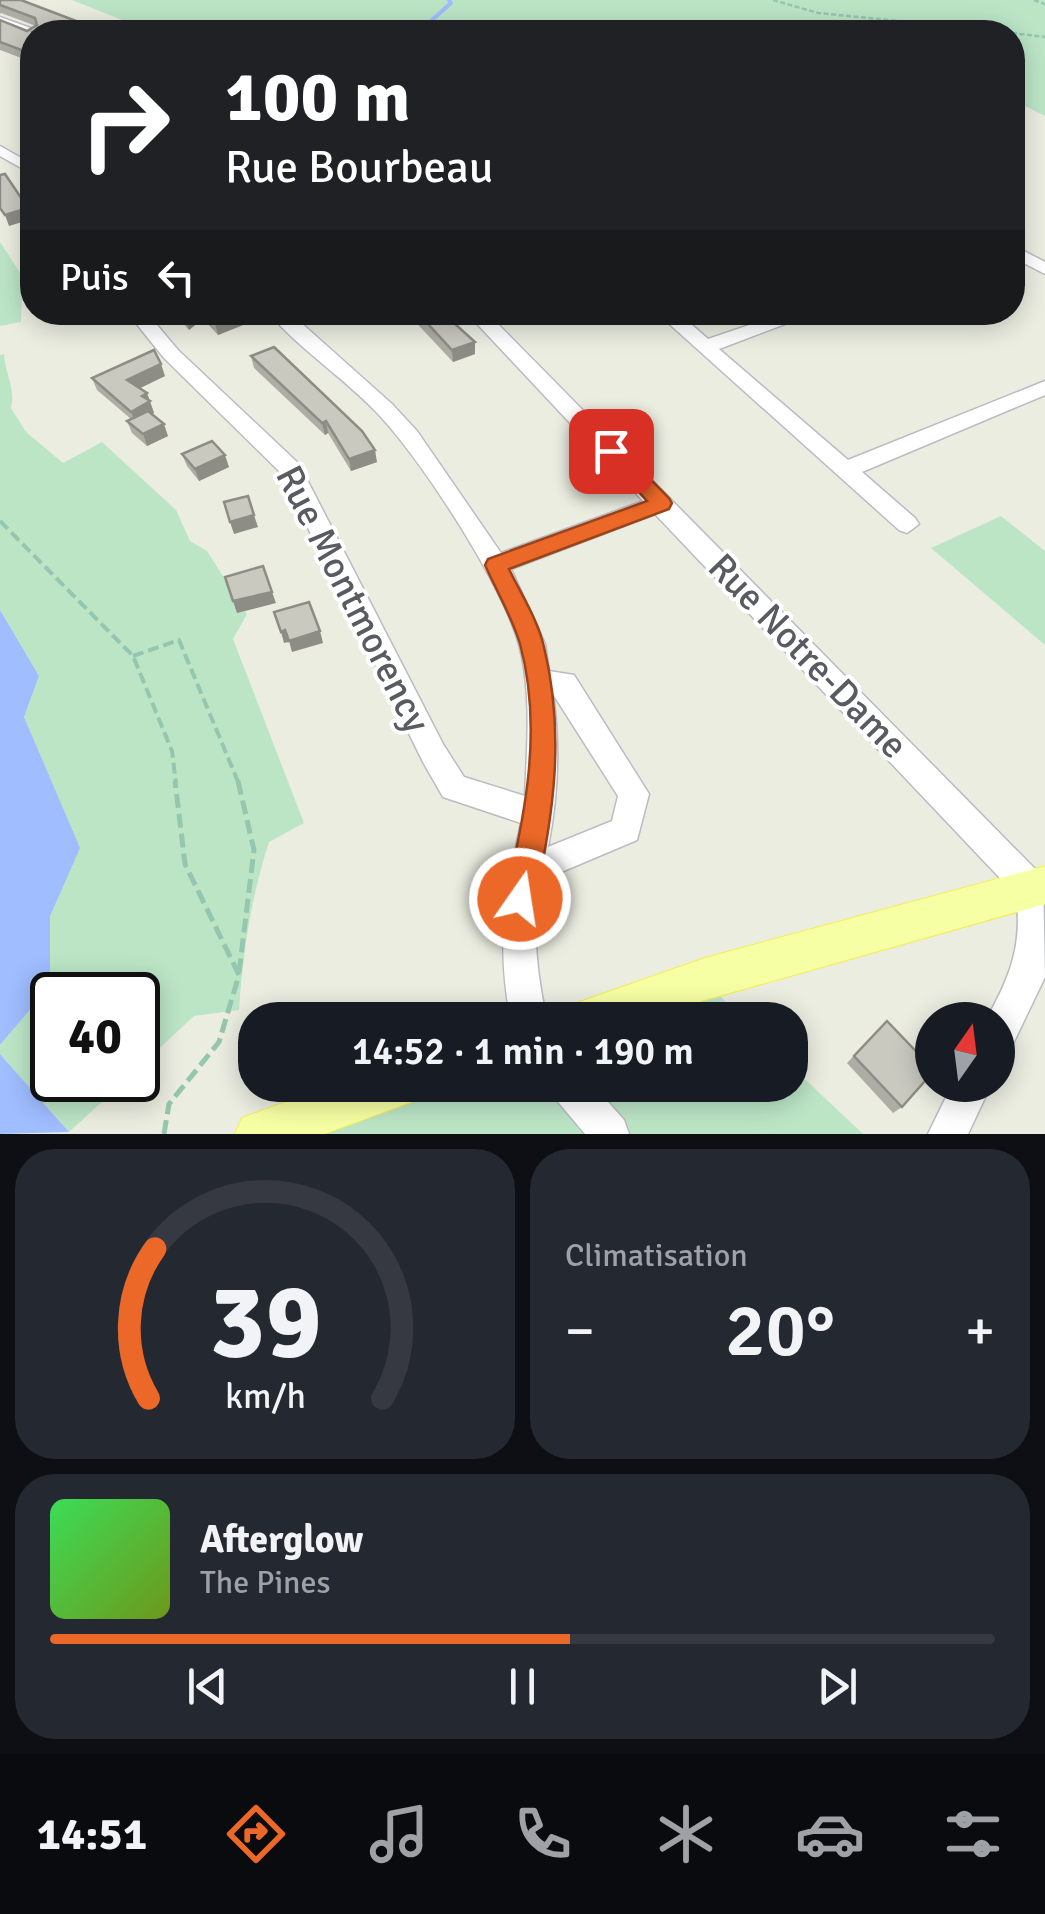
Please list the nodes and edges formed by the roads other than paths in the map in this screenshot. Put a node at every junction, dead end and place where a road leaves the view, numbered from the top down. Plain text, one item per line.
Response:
1 (147, 325) edge
2 (291, 325) edge
3 (488, 325) edge
4 (679, 325) edge
5 (769, 325) edge
6 (704, 347) junction
7 (1045, 388) edge
8 (844, 470) junction
9 (662, 503) junction
10 (907, 524) dead end
11 (496, 565) junction
12 (537, 682) junction
13 (539, 815) junction
14 (526, 872) junction
15 (1038, 886) edge
16 (525, 1002) edge
17 (638, 1002) edge
18 (1014, 1002) edge
19 (349, 1102) edge
20 (582, 1102) edge
21 (963, 1102) edge
22 (258, 1134) edge
23 (610, 1134) edge
24 (947, 1134) edge

1 - 13 street, Rue Montmorency
2 - 11 street
3 - 9 street, Rue Notre-Dame
4 - 6 street
5 - 6 street
6 - 8 street
7 - 8 street
8 - 10 street
9 - 11 street
9 - 15 street, Rue Notre-Dame
11 - 12 street
12 - 13 street
12 - 14 street
13 - 14 street
14 - 16 street
15 - 17 main road
15 - 18 street
19 - 22 main road
20 - 23 street
21 - 24 street

